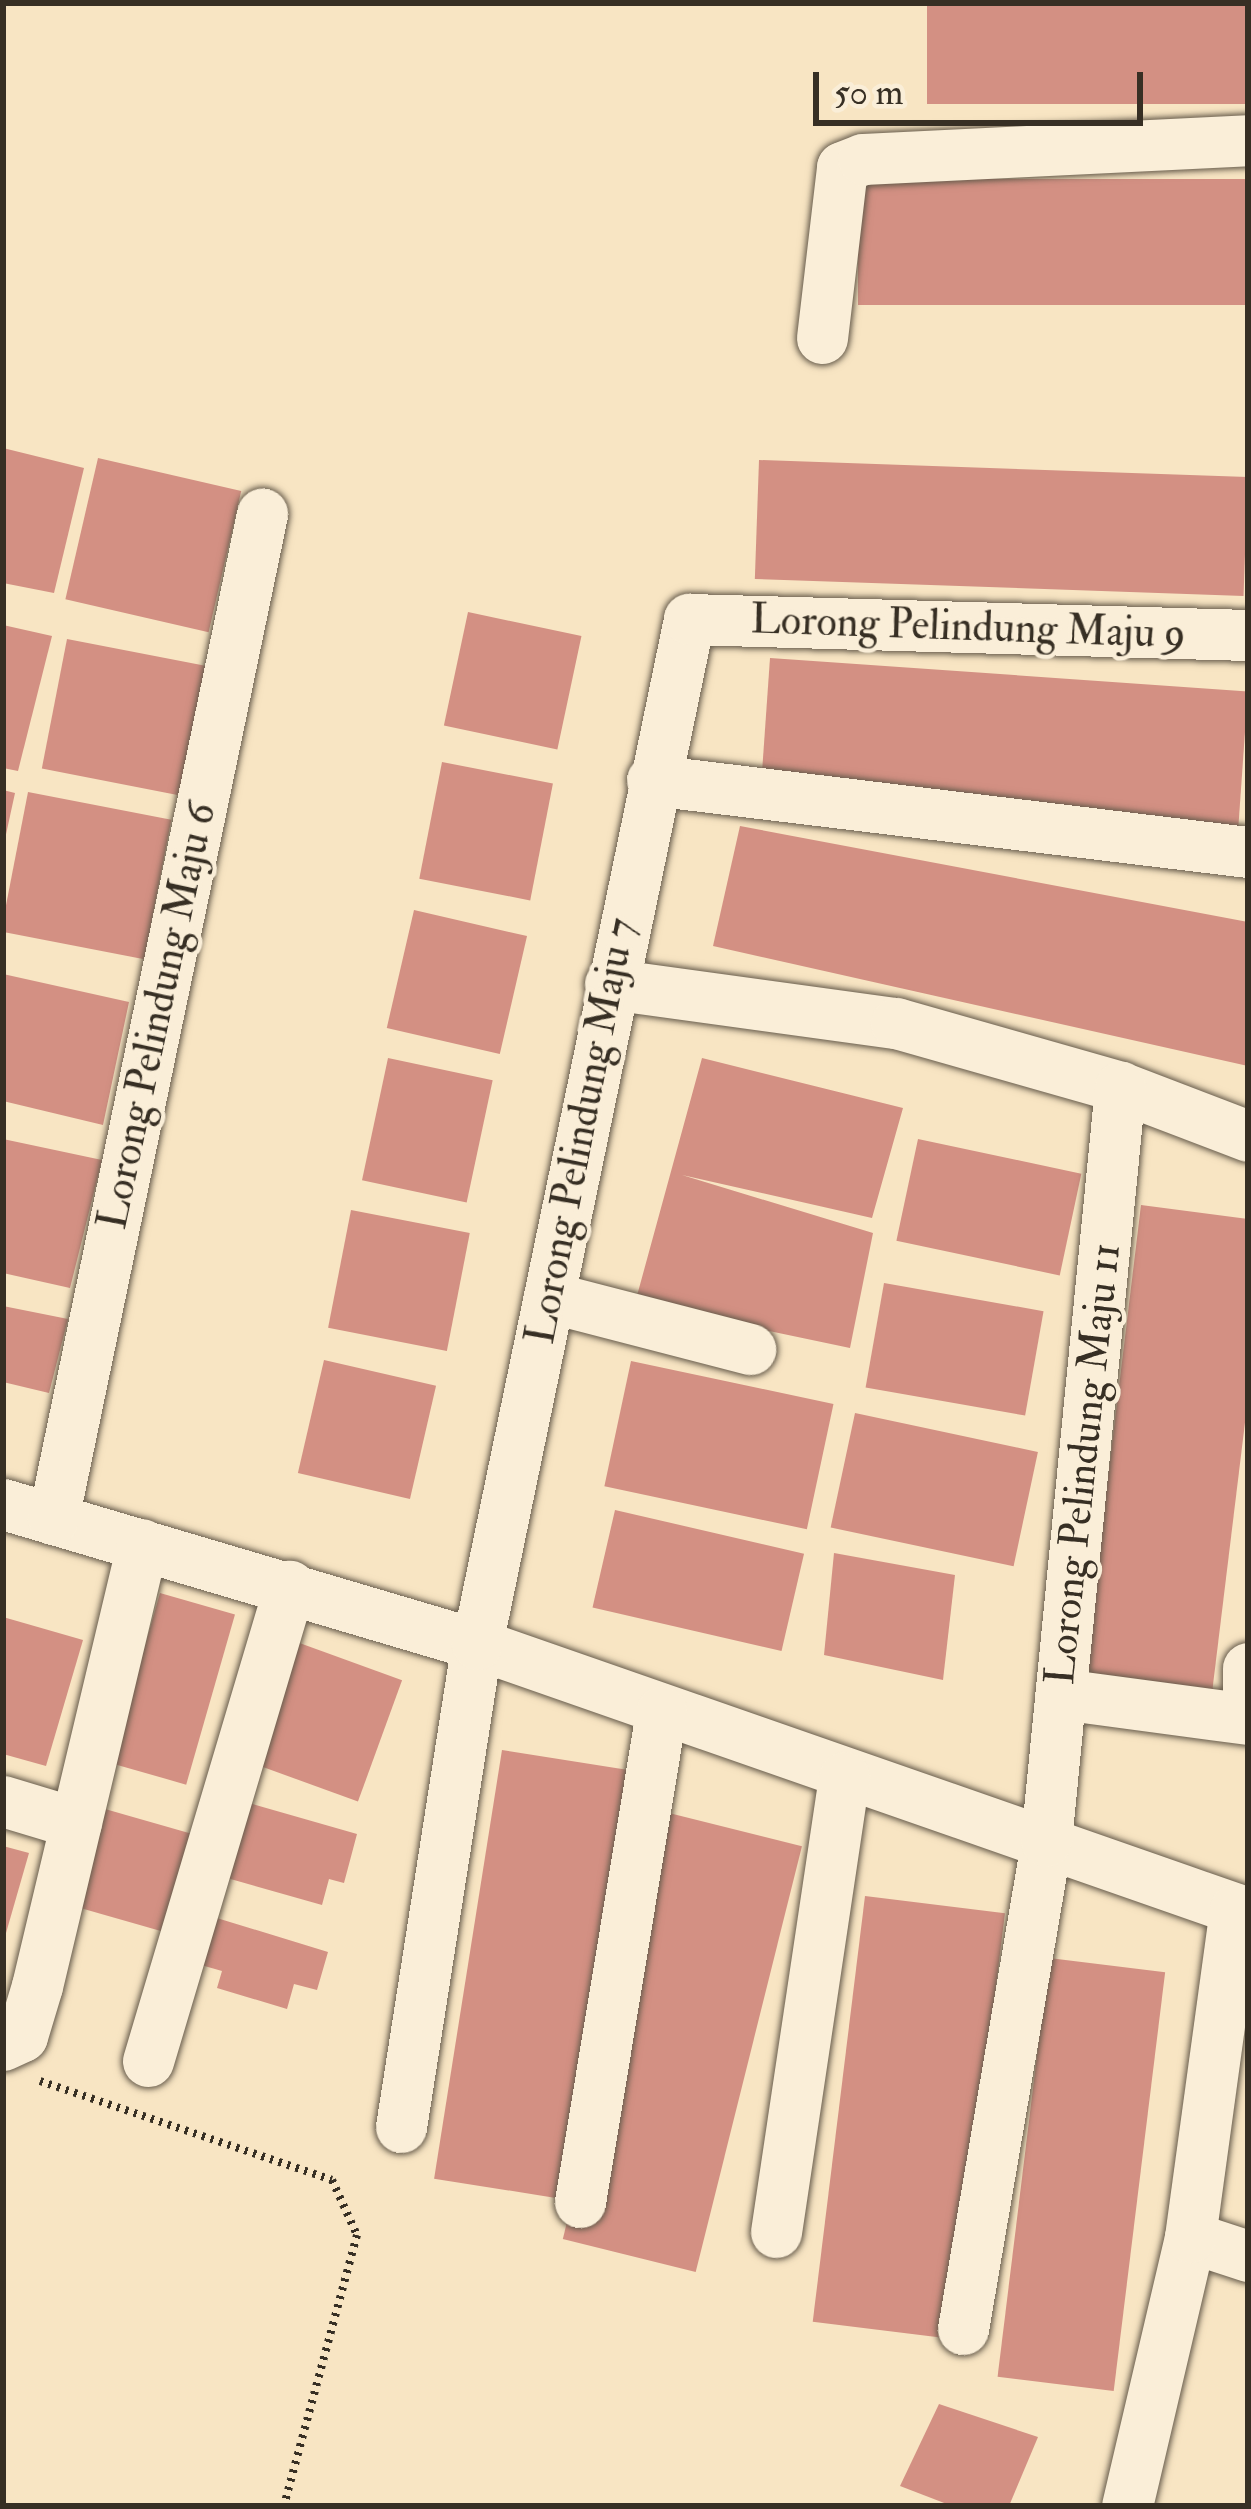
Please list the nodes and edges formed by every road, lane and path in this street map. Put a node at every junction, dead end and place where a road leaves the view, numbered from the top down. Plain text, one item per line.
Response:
1 (1248, 140) edge
2 (822, 338) dead end
3 (262, 514) dead end
4 (688, 619) joint
5 (1248, 634) edge
6 (652, 779) junction
7 (1248, 852) edge
8 (610, 984) junction
9 (1120, 1087) junction
10 (1248, 1136) edge
11 (549, 1297) junction
12 (750, 1349) dead end
13 (3, 1504) edge
14 (53, 1519) junction
15 (142, 1544) junction
16 (290, 1586) junction
17 (477, 1644) junction
18 (1248, 1668) edge
19 (1060, 1694) junction
20 (1248, 1707) edge
21 (661, 1712) junction
22 (1248, 1719) edge
23 (844, 1777) junction
24 (3, 1801) edge
25 (76, 1823) junction
26 (1046, 1841) junction
27 (1241, 1911) edge
28 (3, 2045) edge
29 (148, 2061) dead end
30 (1230, 2093) edge
31 (401, 2127) dead end
32 (580, 2202) dead end
33 (776, 2232) dead end
34 (1190, 2237) junction
35 (1248, 2256) edge
36 (963, 2330) dead end
37 (284, 2506) edge
38 (1126, 2506) edge

1 - 2 street
3 - 14 street, Lorong Pelindung Maju 6
4 - 5 street, Lorong Pelindung Maju 9
4 - 6 street, Lorong Pelindung Maju 7
6 - 7 street
6 - 8 street, Lorong Pelindung Maju 7
8 - 9 street
8 - 11 street, Lorong Pelindung Maju 7
9 - 10 street
9 - 19 street, Lorong Pelindung Maju 11
11 - 12 street
11 - 17 street, Lorong Pelindung Maju 7
13 - 14 street
14 - 15 street
15 - 16 street
15 - 25 street
16 - 17 street
16 - 29 street
17 - 21 street
17 - 31 street, Lorong Pelindung Maju 7
18 - 20 street
19 - 22 street
19 - 26 street, Lorong Pelindung Maju 11
21 - 23 street
21 - 32 street
23 - 26 street
23 - 33 street
24 - 25 street
25 - 28 street
26 - 27 street
26 - 36 street, Lorong Pelindung Maju 11
27 - 30 street
28 - 37 path
30 - 34 street
34 - 35 street
34 - 38 street

